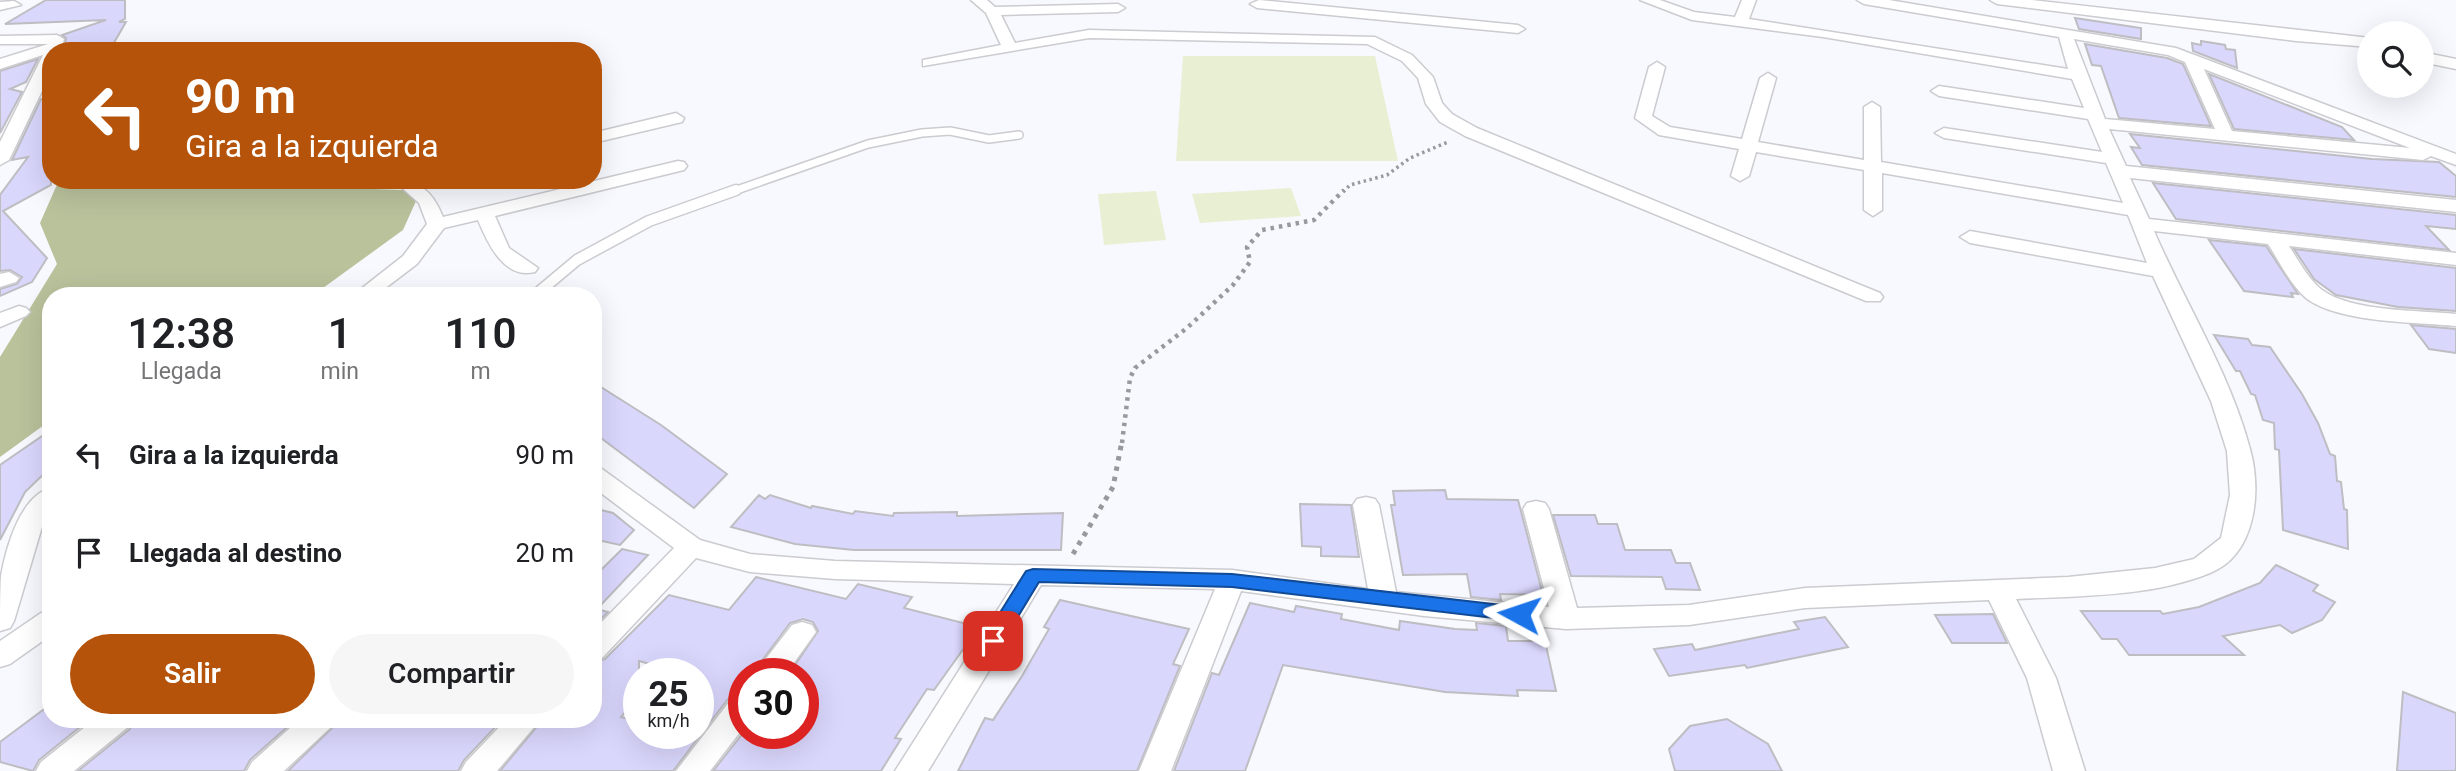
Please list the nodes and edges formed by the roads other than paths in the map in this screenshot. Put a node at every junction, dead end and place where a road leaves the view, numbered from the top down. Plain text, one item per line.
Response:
1 (978, 0) edge
2 (1387, 0) edge
3 (1647, 0) edge
4 (1749, 0) edge
5 (1864, 0) edge
6 (1997, 0) edge
7 (1257, 4) dead end
8 (1118, 8) dead end
9 (992, 11) junction
10 (1380, 16) junction
11 (1740, 23) junction
12 (1518, 29) dead end
13 (2065, 33) junction
14 (0, 40) edge
15 (1370, 40) junction
16 (56, 42) edge
17 (2357, 42) edge
18 (1009, 46) junction
19 (42, 54) edge
20 (2191, 58) junction
21 (2434, 60) edge
22 (928, 63) dead end
23 (0, 64) edge
24 (2455, 64) edge
25 (1657, 67) dead end
26 (42, 73) edge
27 (2078, 75) junction
28 (1768, 78) dead end
29 (1939, 91) dead end
30 (1872, 107) dead end
31 (25, 108) junction
32 (0, 117) edge
33 (676, 118) dead end
34 (2097, 119) junction
35 (1471, 132) joint
36 (1944, 133) dead end
37 (1019, 135) dead end
38 (602, 136) edge
39 (2226, 136) junction
40 (1748, 147) junction
41 (2454, 159) edge
42 (0, 160) edge
43 (2116, 165) junction
44 (678, 166) dead end
45 (1871, 169) junction
46 (1740, 176) dead end
47 (602, 184) edge
48 (417, 189) edge
49 (583, 189) edge
50 (2456, 206) edge
51 (1873, 209) dead end
52 (484, 213) junction
53 (2138, 218) junction
54 (437, 224) junction
55 (1970, 237) dead end
56 (2275, 240) junction
57 (2456, 259) edge
58 (528, 268) dead end
59 (2161, 271) junction
60 (374, 287) edge
61 (545, 287) edge
62 (1873, 297) dead end
63 (2456, 320) edge
64 (602, 482) edge
65 (1366, 505) dead end
66 (42, 506) edge
67 (1536, 509) dead end
68 (691, 547) junction
69 (1047, 575) junction
70 (1232, 580) junction
71 (1998, 591) junction
72 (1384, 600) junction
73 (1566, 619) junction
74 (0, 621) edge
75 (42, 626) edge
76 (802, 632) dead end
77 (602, 640) edge
78 (0, 656) edge
79 (782, 658) edge
80 (728, 725) edge
81 (106, 728) edge
82 (310, 728) edge
83 (518, 728) edge
84 (52, 771) edge
85 (263, 771) edge
86 (477, 771) edge
87 (692, 771) edge
88 (911, 771) edge
89 (1155, 771) edge
90 (2069, 771) edge

1 - 9 street
2 - 10 street
3 - 11 street
4 - 11 street
5 - 13 street
6 - 17 street
7 - 10 street
8 - 9 street
9 - 18 street
10 - 12 street
10 - 15 street
11 - 27 street
13 - 20 street
13 - 27 street
14 - 16 street
15 - 18 street
15 - 35 street
18 - 22 street
19 - 23 street
20 - 39 street
20 - 41 street
21 - 24 street
25 - 40 street
26 - 31 street
27 - 34 street
28 - 40 street
29 - 34 street
30 - 45 street
31 - 32 street
31 - 42 street
33 - 38 street
34 - 39 street
34 - 43 street
35 - 62 street
36 - 43 street
37 - 61 lane
39 - 41 street
40 - 45 street
40 - 46 street
43 - 50 street
43 - 53 street
44 - 47 street
45 - 51 street
45 - 53 street
48 - 54 street
49 - 52 street
52 - 54 street
52 - 58 street
53 - 56 street
53 - 59 street
54 - 60 street
55 - 59 street
56 - 57 street
56 - 63 street
59 - 71 street
64 - 68 street
65 - 72 street
66 - 74 street
67 - 73 street
68 - 69 street
68 - 77 street
69 - 70 street
69 - 88 street
70 - 72 street
70 - 89 street
71 - 73 street
71 - 90 street
72 - 73 street
75 - 78 street
76 - 79 street
80 - 87 street
81 - 84 street
82 - 85 street
83 - 86 street

